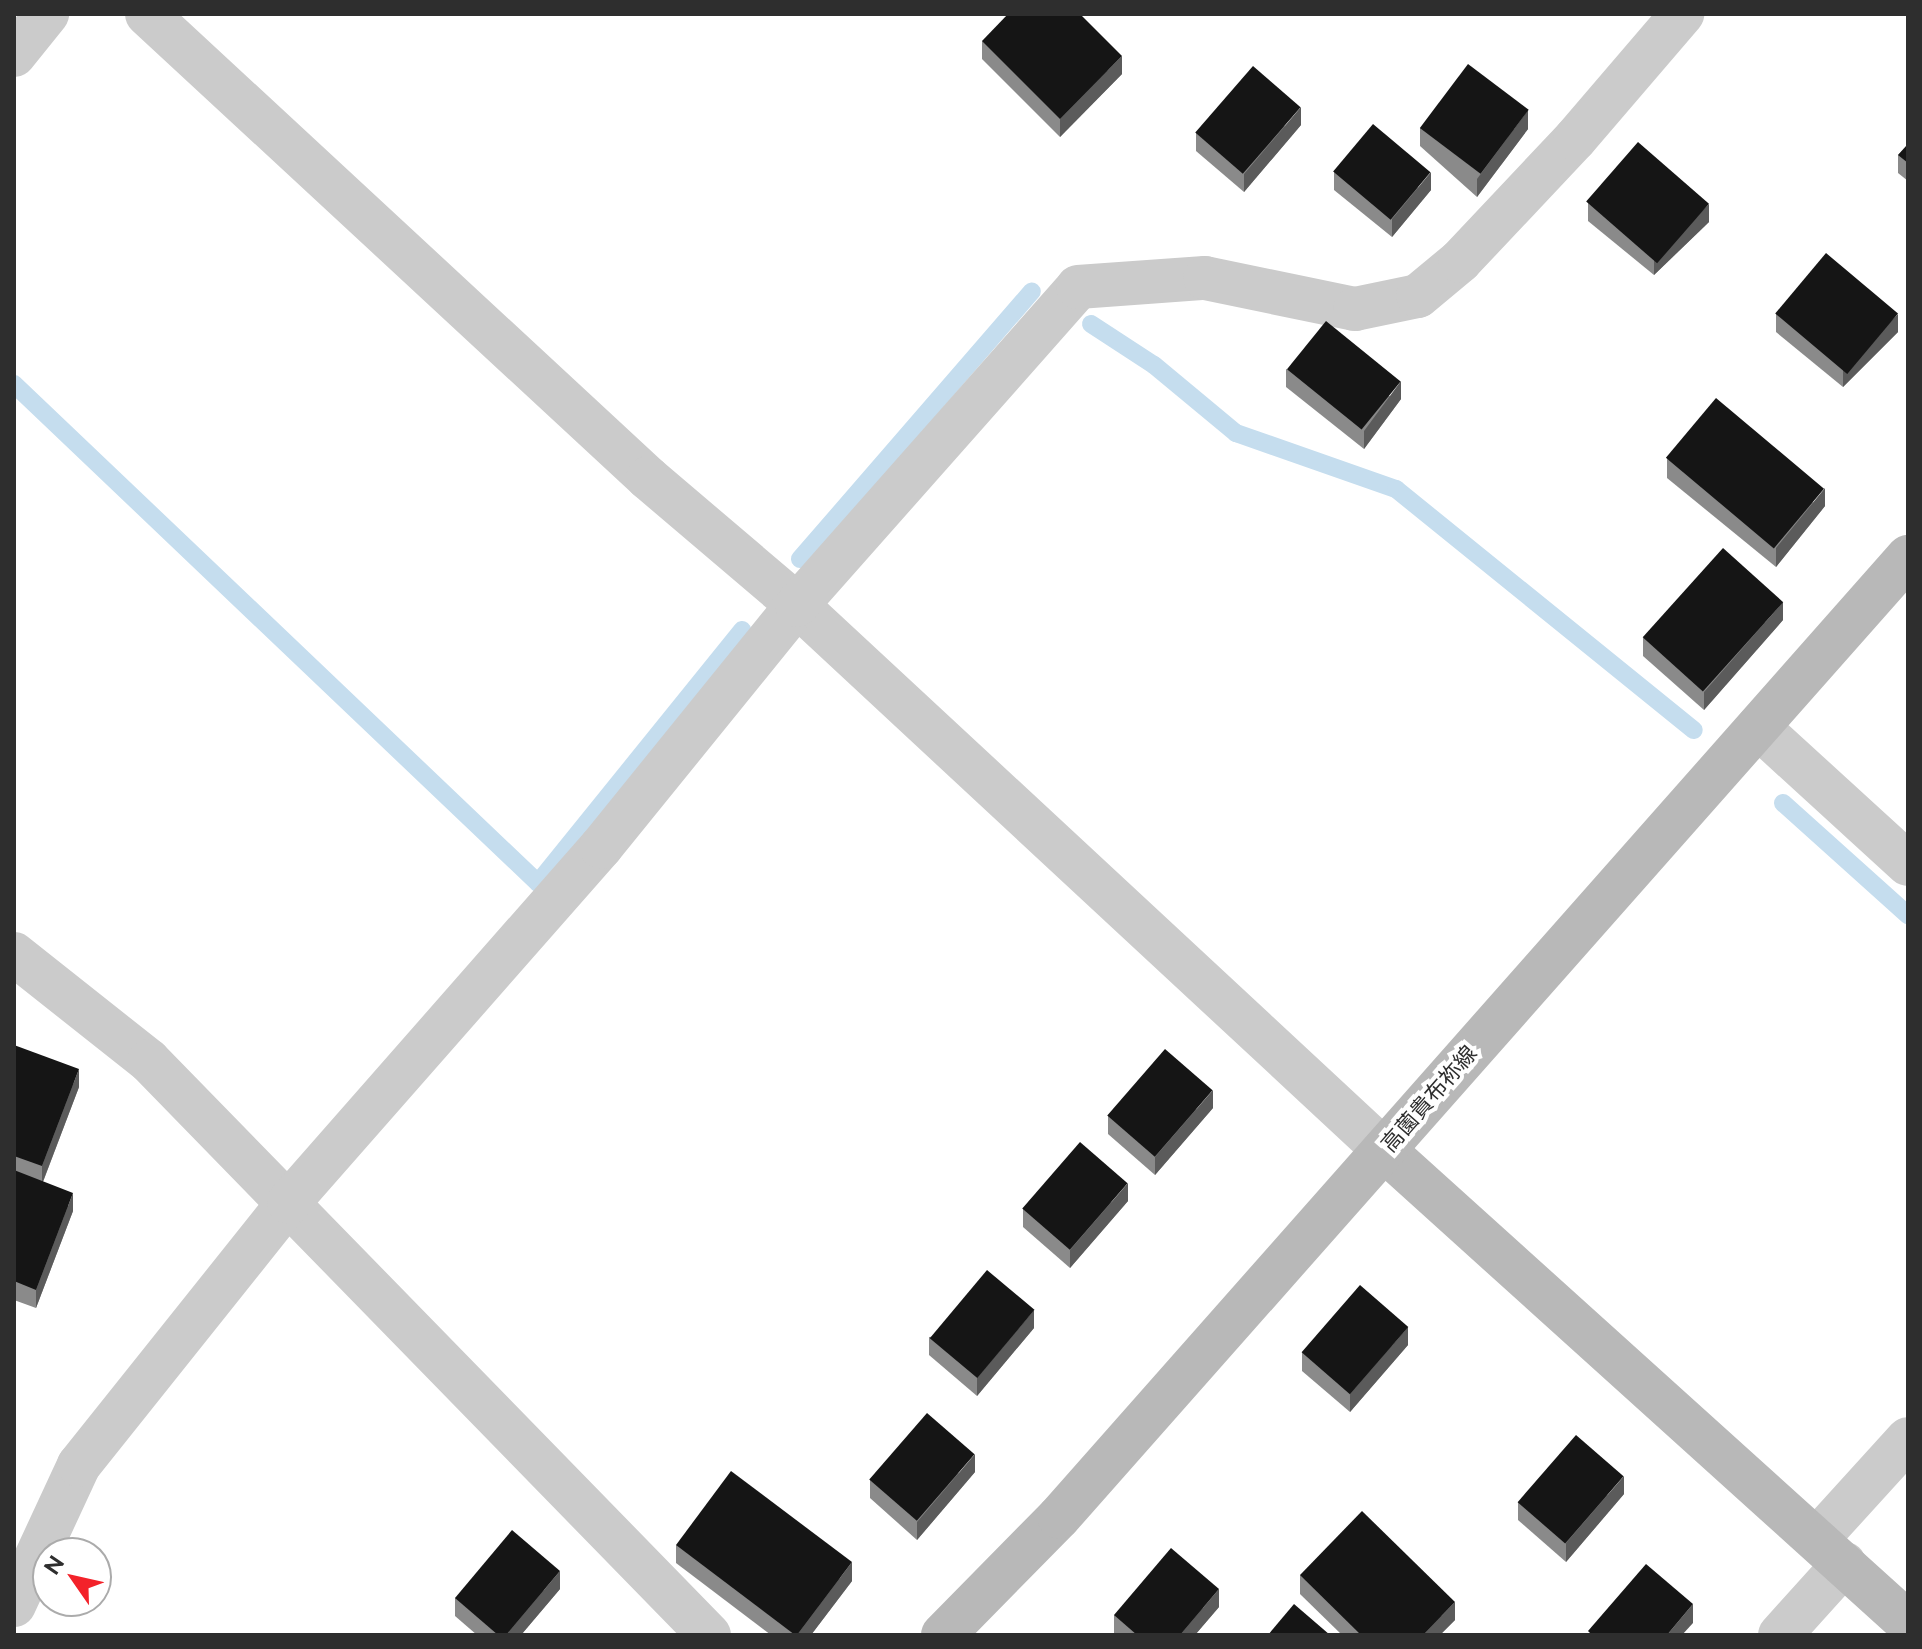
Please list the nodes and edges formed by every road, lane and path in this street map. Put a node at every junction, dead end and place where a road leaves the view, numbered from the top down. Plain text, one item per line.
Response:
1 (47, 14) edge
2 (147, 14) edge
3 (1682, 14) edge
4 (14, 55) edge
5 (1908, 557) edge
6 (797, 605) junction
7 (1758, 727) junction
8 (1908, 864) edge
9 (14, 954) edge
10 (1384, 1150) junction
11 (289, 1202) junction
12 (1908, 1439) edge
13 (1830, 1551) junction
14 (14, 1605) edge
15 (1908, 1623) edge
16 (709, 1635) edge
17 (943, 1635) edge
18 (1780, 1635) edge

1 - 4 street
2 - 6 street
3 - 6 street
5 - 7 main road, 高薗貴布祢線
6 - 10 street
6 - 11 street
7 - 8 street
7 - 10 main road, 高薗貴布祢線
9 - 11 street
10 - 13 main road
10 - 17 main road, 高薗貴布祢線
11 - 14 street
11 - 16 street
12 - 13 street
13 - 15 main road
13 - 18 street

